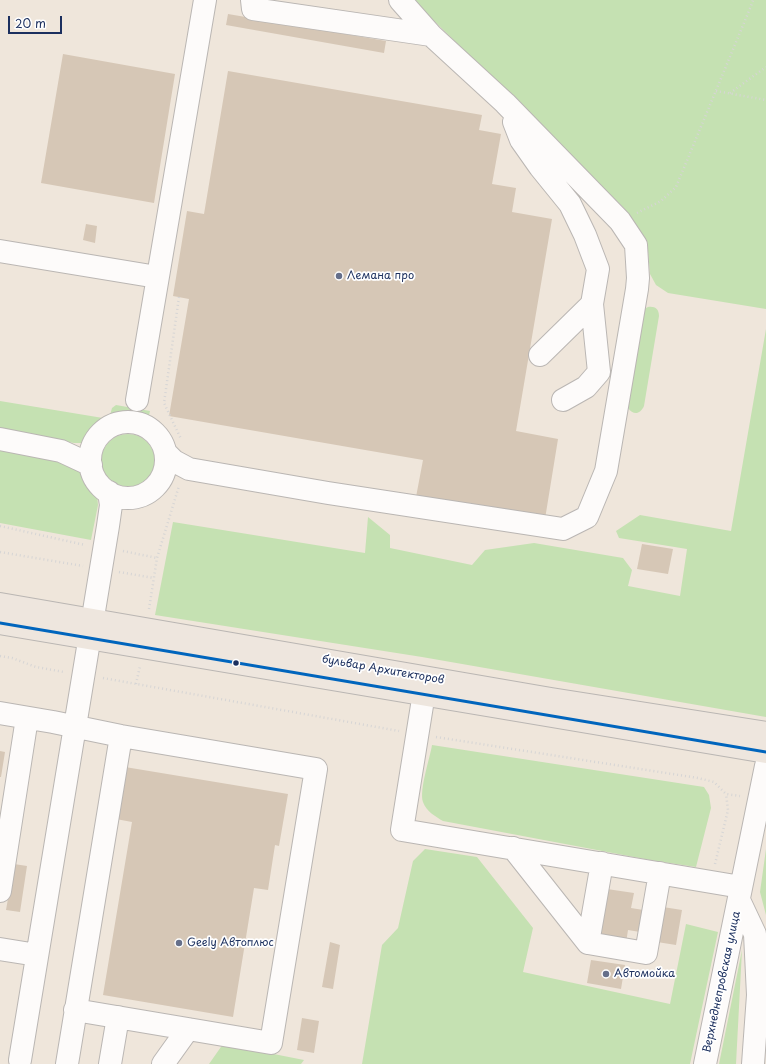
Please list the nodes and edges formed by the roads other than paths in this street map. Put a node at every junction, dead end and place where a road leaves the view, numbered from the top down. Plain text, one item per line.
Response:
1 (205, 0) edge
2 (252, 0) edge
3 (400, 0) edge
4 (431, 35) junction
5 (504, 103) junction
6 (0, 251) edge
7 (158, 277) junction
8 (592, 304) junction
9 (540, 355) dead end
10 (137, 400) dead end
11 (563, 400) dead end
12 (0, 439) edge
13 (174, 446) junction
14 (92, 456) junction
15 (189, 469) junction
16 (160, 481) junction
17 (109, 492) junction
18 (134, 497) junction
19 (108, 526) junction
20 (0, 604) edge
21 (0, 623) edge
22 (91, 629) junction
23 (424, 693) junction
24 (0, 713) edge
25 (27, 718) junction
26 (75, 727) junction
27 (766, 733) edge
28 (121, 736) junction
29 (766, 752) edge
30 (766, 766) edge
31 (513, 848) junction
32 (602, 863) junction
33 (660, 873) junction
34 (0, 891) edge
35 (740, 894) junction
36 (588, 943) junction
37 (0, 950) edge
38 (37, 955) junction
39 (76, 1010) junction
40 (118, 1017) junction
41 (188, 1029) junction
42 (20, 1060) dead end
43 (67, 1064) edge
44 (110, 1064) edge
45 (163, 1064) edge
46 (705, 1064) edge
47 (753, 1064) edge

1 - 7 street
2 - 4 street
3 - 4 street
4 - 5 street
5 - 8 street
5 - 15 street
6 - 7 street
7 - 10 street
8 - 9 street
8 - 11 street
12 - 14 street
13 - 14 street
13 - 15 street
13 - 16 street
14 - 17 street
15 - 16 street
16 - 18 street
17 - 18 street
17 - 19 street
18 - 19 street
19 - 22 street
20 - 22 main road, бульвар Архитекторов
21 - 22 main road, бульвар Архитекторов
22 - 23 main road, бульвар Архитекторов
22 - 26 street
22 - 27 main road, бульвар Архитекторов
23 - 29 main road, бульвар Архитекторов
23 - 31 street
24 - 25 street
25 - 26 street
25 - 34 street
26 - 28 street
26 - 38 street
28 - 39 street
28 - 41 street
30 - 35 street, Верхнеднепровская улица
31 - 32 street
31 - 36 street
32 - 33 street
32 - 36 street
33 - 35 street
33 - 36 street
35 - 46 street, Верхнеднепровская улица
35 - 47 street, Верхнеднепровская улица
37 - 38 street
38 - 42 street
39 - 40 street
39 - 43 street
40 - 41 street
40 - 44 street
41 - 45 street

